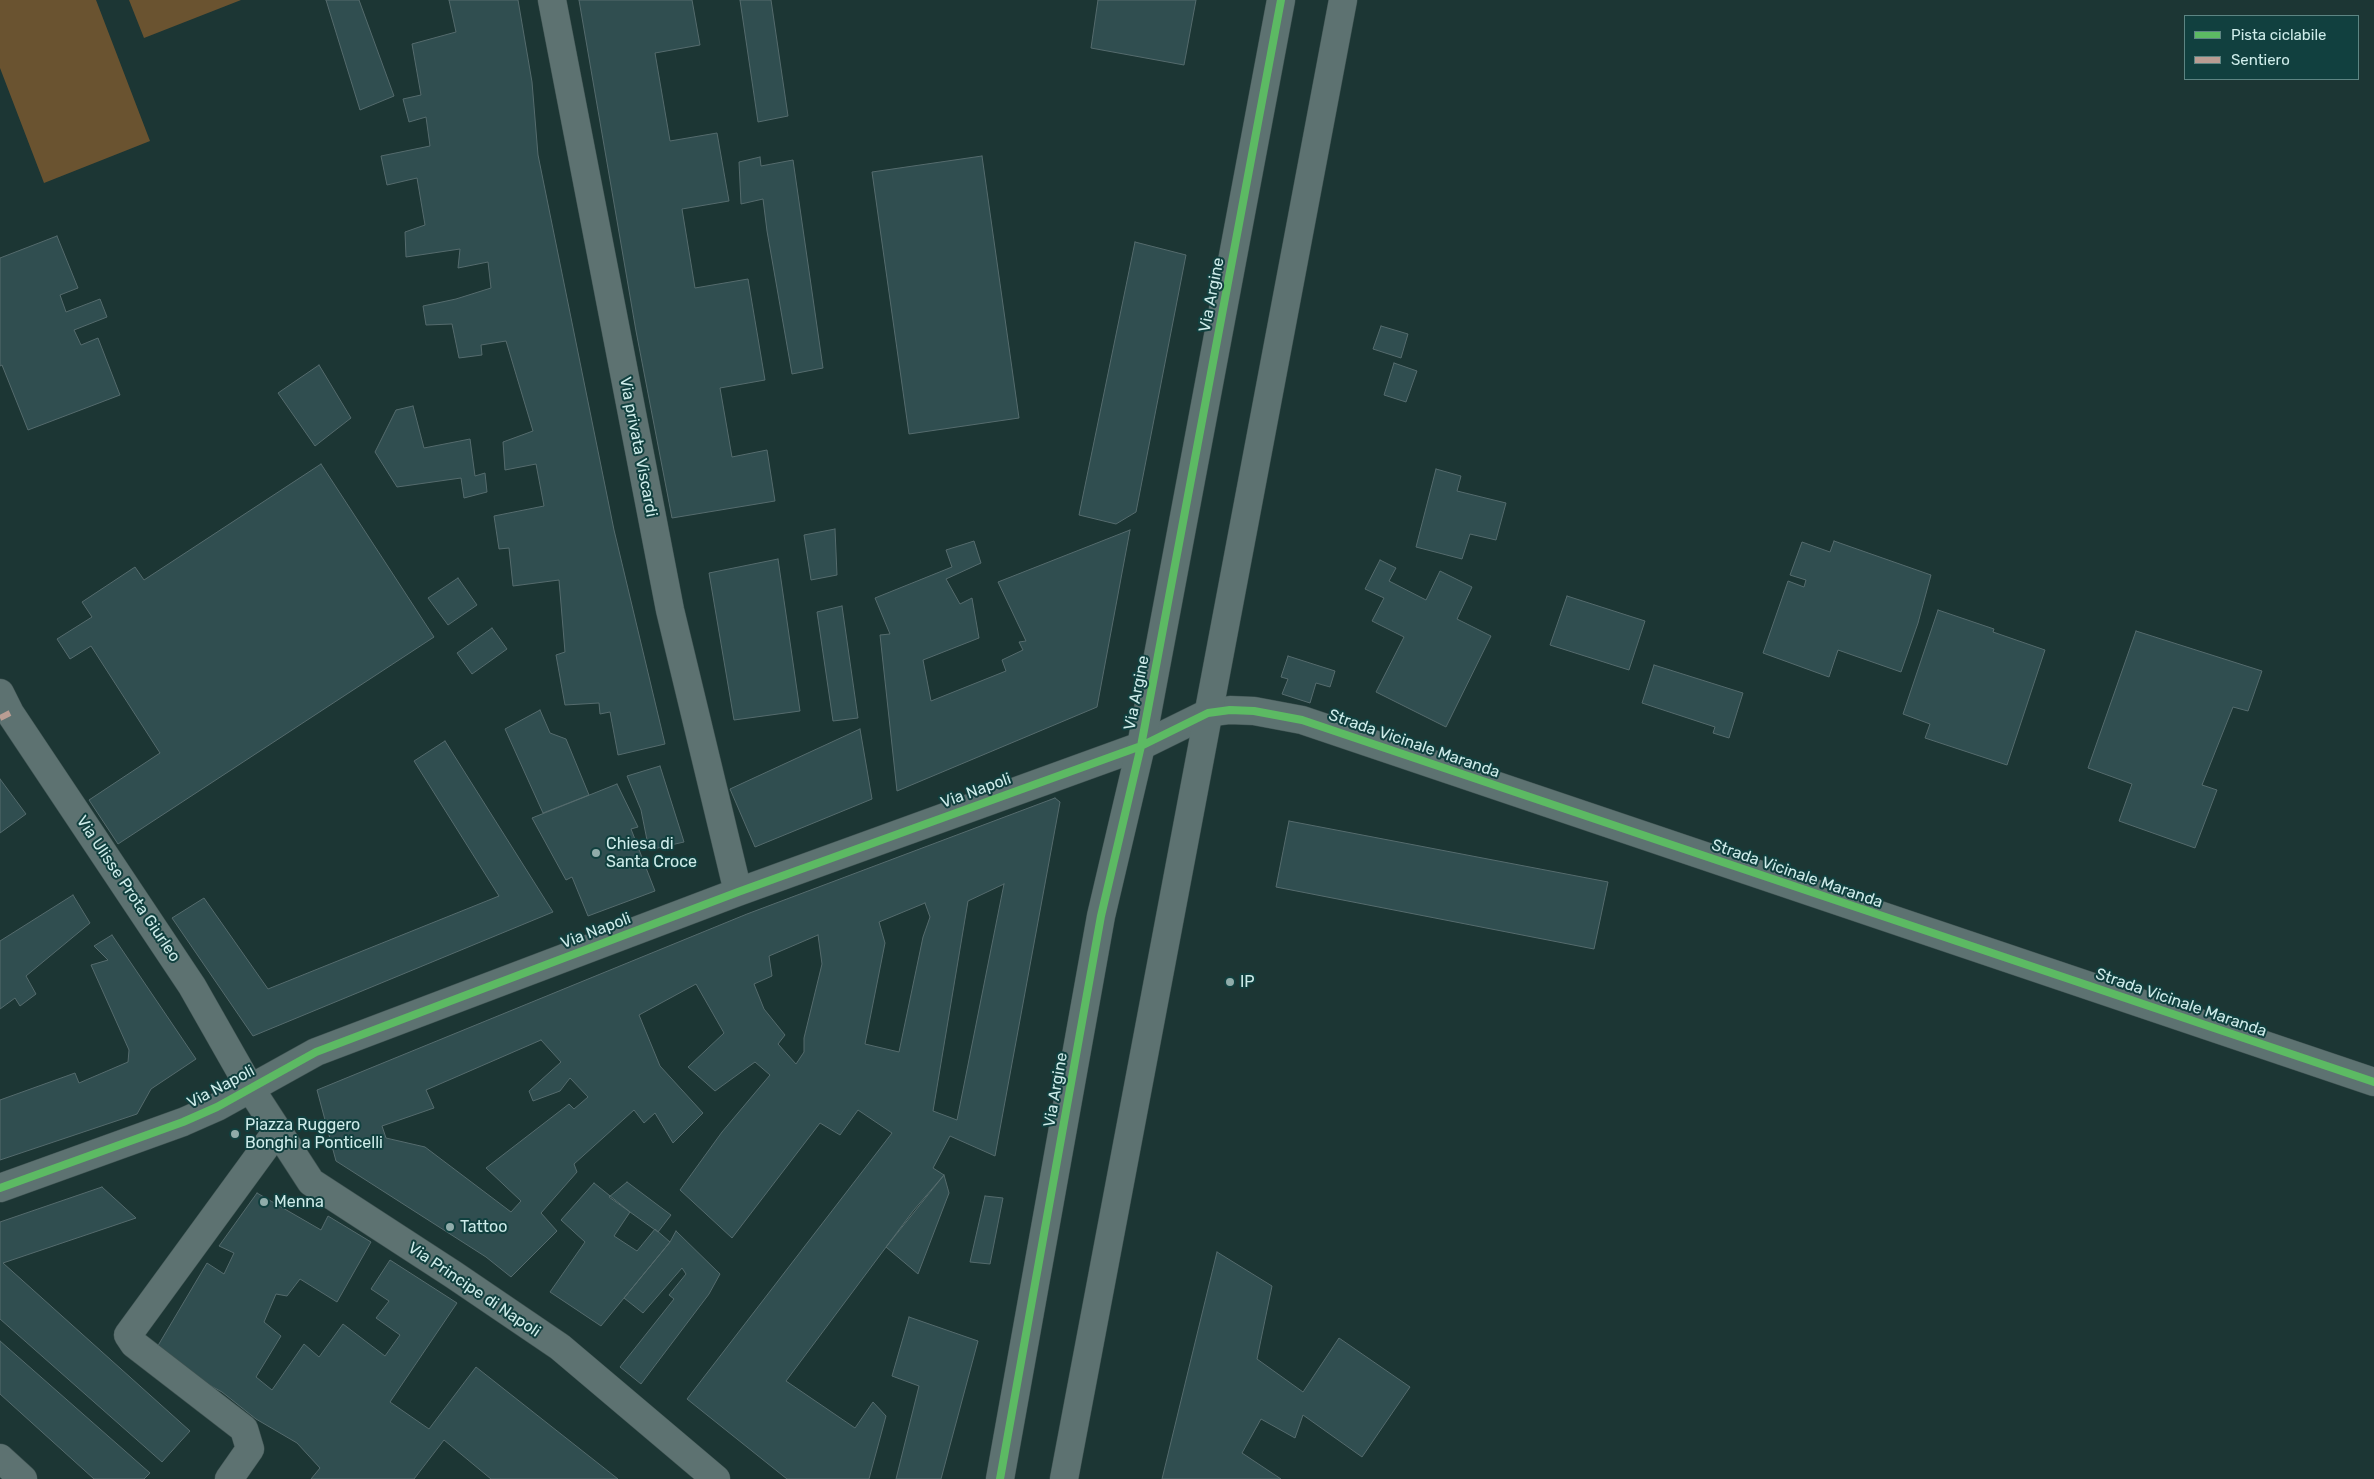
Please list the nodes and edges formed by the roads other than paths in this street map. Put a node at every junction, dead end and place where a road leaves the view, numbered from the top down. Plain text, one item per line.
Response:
1 (552, 0) edge
2 (1281, 0) edge
3 (1343, 0) edge
4 (0, 693) edge
5 (1208, 713) junction
6 (1141, 746) junction
7 (738, 892) junction
8 (2374, 1082) edge
9 (250, 1088) junction
10 (277, 1131) junction
11 (0, 1188) edge
12 (0, 1458) edge
13 (23, 1479) edge
14 (229, 1479) edge
15 (716, 1479) edge
16 (1000, 1479) edge
17 (1064, 1479) edge

1 - 7 street, Via privata Viscardi
2 - 6 street, Via Argine
3 - 5 street
4 - 9 street, Via Ulisse Prota Giurleo
5 - 6 street, Via Napoli
5 - 8 street, Strada Vicinale Maranda
5 - 17 street
6 - 7 street, Via Napoli
6 - 16 street, Via Argine
7 - 9 street, Via Napoli
9 - 10 street, Via Principe di Napoli
9 - 11 street, Via Napoli
10 - 14 street
10 - 15 street, Via Principe di Napoli
12 - 13 street

